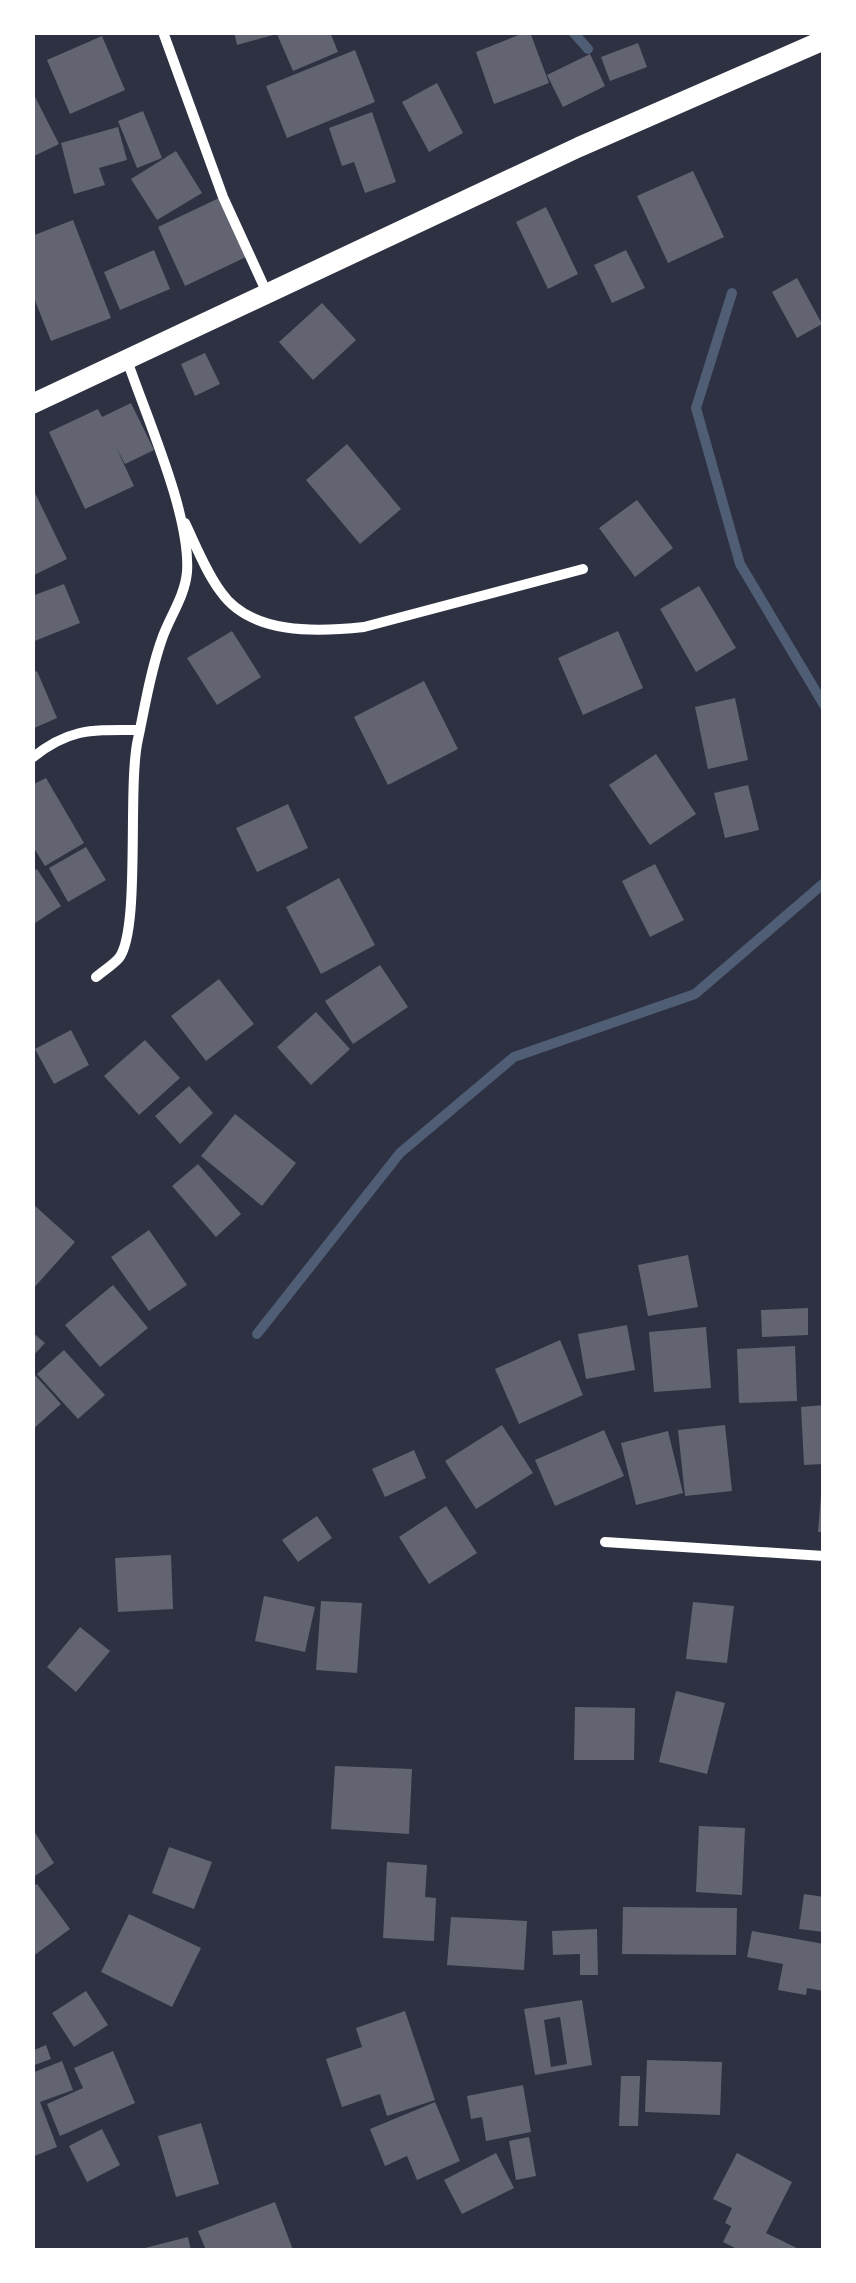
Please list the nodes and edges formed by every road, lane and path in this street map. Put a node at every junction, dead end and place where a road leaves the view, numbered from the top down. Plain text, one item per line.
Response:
1 (164, 32) edge
2 (824, 40) edge
3 (267, 294) junction
4 (127, 360) junction
5 (32, 404) edge
6 (181, 516) junction
7 (583, 569) dead end
8 (140, 730) junction
9 (32, 758) edge
10 (96, 977) dead end
11 (605, 1542) dead end
12 (824, 1556) edge

1 - 3 street
2 - 3 main road
3 - 4 main road
4 - 5 main road
4 - 6 street
6 - 7 street
6 - 8 street
8 - 9 street
8 - 10 street
11 - 12 street

